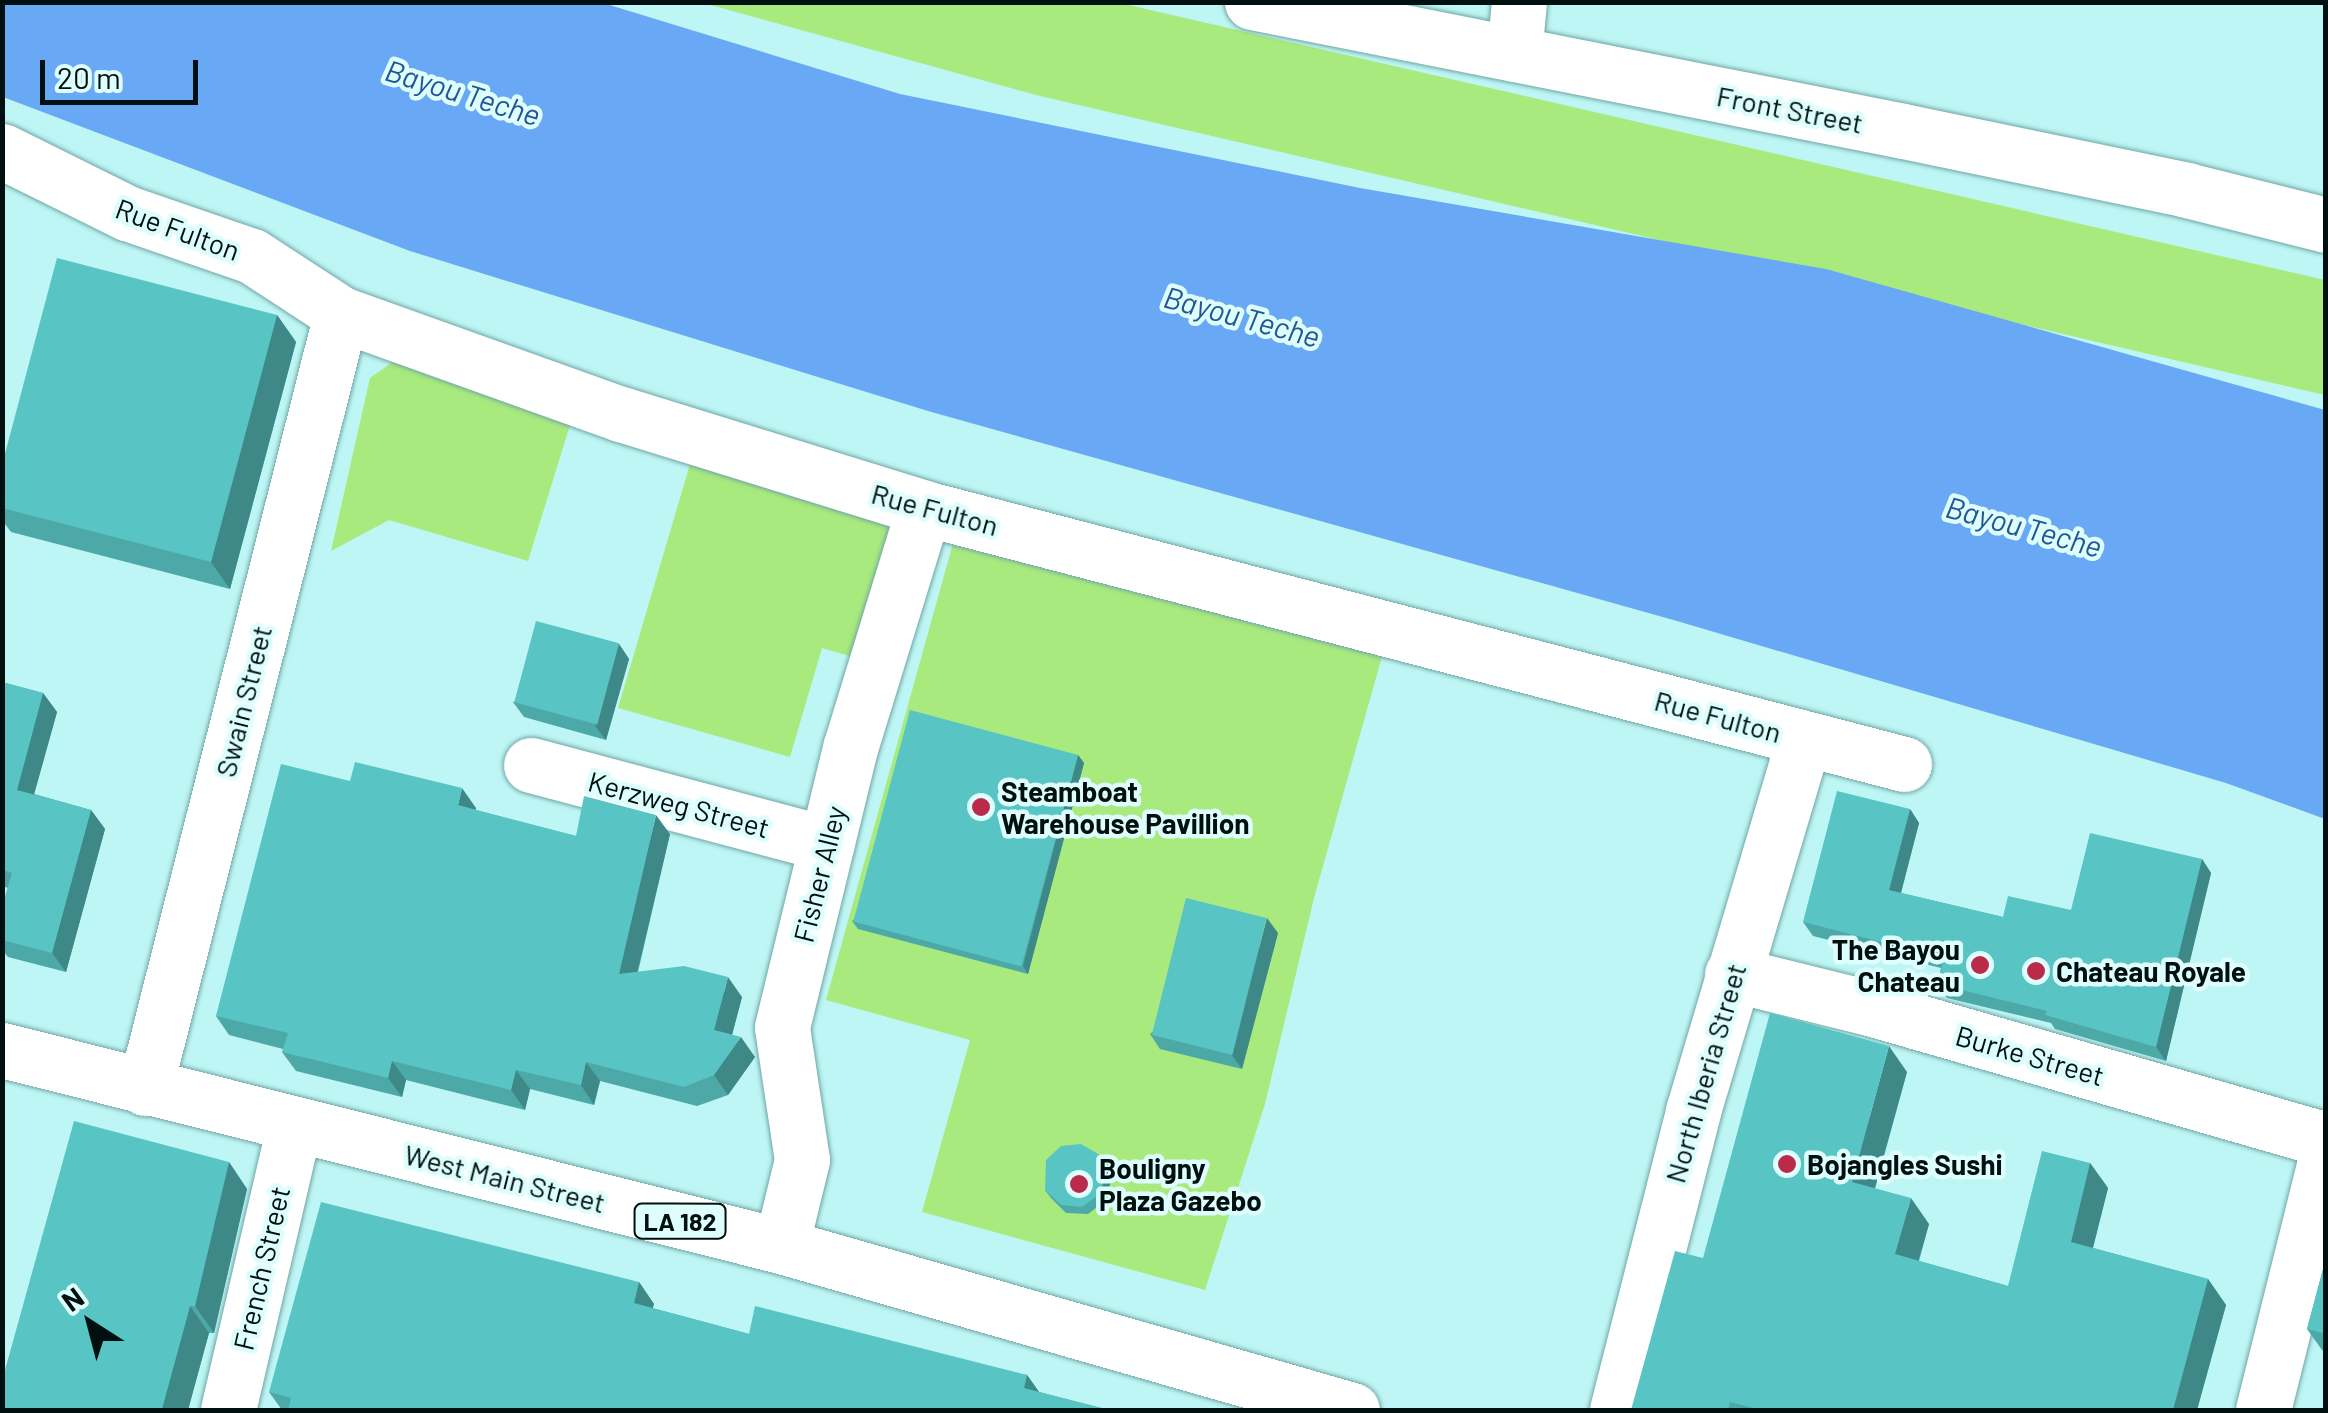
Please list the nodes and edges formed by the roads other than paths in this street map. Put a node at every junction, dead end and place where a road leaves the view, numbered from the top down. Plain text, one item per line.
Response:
1 (1252, 2) edge
2 (1517, 28) edge
3 (2, 151) edge
4 (2326, 224) edge
5 (341, 314) junction
6 (924, 508) junction
7 (1804, 739) junction
8 (1904, 764) dead end
9 (531, 765) dead end
10 (827, 844) junction
11 (1732, 974) junction
12 (2, 1050) edge
13 (145, 1088) junction
14 (294, 1126) junction
15 (2326, 1140) edge
16 (2326, 1157) edge
17 (782, 1246) junction
18 (228, 1410) edge
19 (1352, 1410) edge
20 (1617, 1410) edge
21 (2263, 1410) edge

1 - 2 street, Front Street
2 - 4 street, Front Street
3 - 5 street, Rue Fulton
5 - 6 street, Rue Fulton
5 - 13 street, Swain Street
6 - 7 street, Rue Fulton
6 - 10 street, Fisher Alley
7 - 8 street, Rue Fulton
7 - 11 street, North Iberia Street
9 - 10 street, Kerzweg Street
10 - 17 street, Fisher Alley
11 - 15 street, Burke Street
11 - 20 street, North Iberia Street
12 - 13 street, West Main Street / LA 182
13 - 14 street, West Main Street / LA 182
14 - 17 street, West Main Street / LA 182
14 - 18 street, French Street
16 - 21 street
17 - 19 street, West Main Street / LA 182

